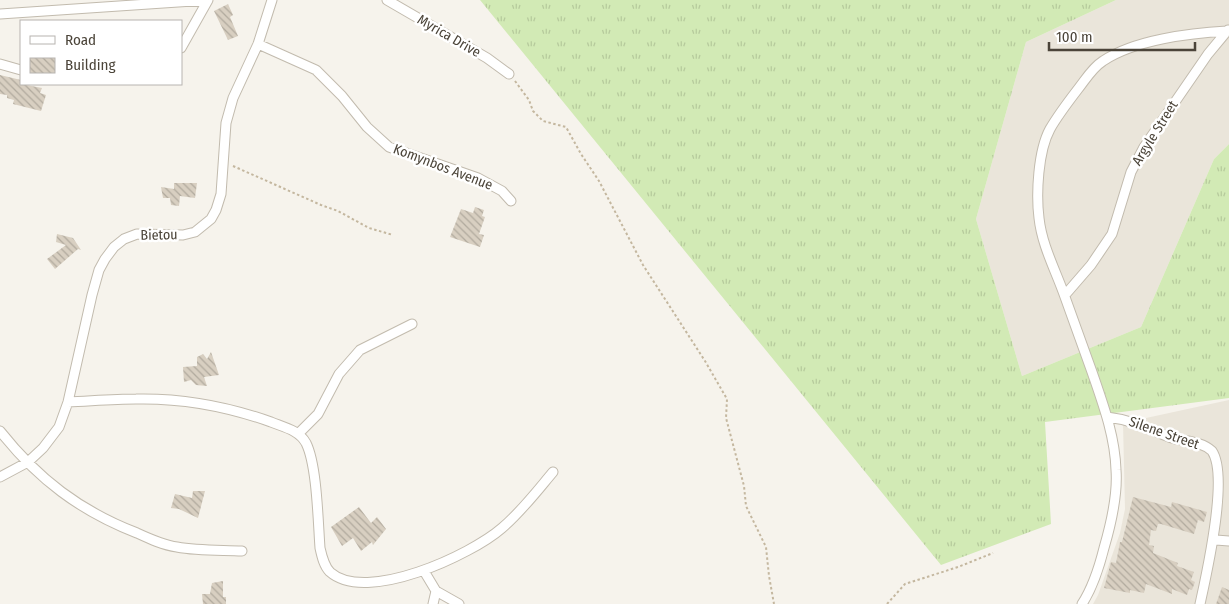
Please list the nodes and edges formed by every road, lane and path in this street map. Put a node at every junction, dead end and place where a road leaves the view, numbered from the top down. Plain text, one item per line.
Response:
1 (208, 0) edge
2 (272, 0) edge
3 (387, 0) edge
4 (0, 14) edge
5 (1228, 30) edge
6 (258, 44) junction
7 (182, 46) edge
8 (0, 64) edge
9 (20, 70) edge
10 (509, 74) joint
11 (223, 162) junction
12 (511, 201) dead end
13 (393, 235) dead end
14 (1065, 295) junction
15 (412, 324) dead end
16 (68, 402) junction
17 (1107, 416) junction
18 (0, 431) edge
19 (298, 434) junction
20 (28, 462) junction
21 (553, 472) dead end
22 (0, 477) edge
23 (1216, 540) junction
24 (1229, 541) edge
25 (242, 551) dead end
26 (993, 553) dead end
27 (424, 572) junction
28 (436, 591) junction
29 (433, 604) edge
30 (459, 604) edge
31 (774, 604) edge
32 (887, 604) edge
33 (1082, 604) edge
34 (1200, 604) edge

1 - 4 street
1 - 7 street
2 - 6 street, Bietou
3 - 10 street, Myrica Drive
5 - 14 street, Argyle Street
5 - 14 street
6 - 11 street, Bietou
6 - 12 street, Komynbos Avenue
8 - 9 street
10 - 31 path
11 - 13 path
11 - 16 street, Bietou
14 - 17 street
15 - 19 street
16 - 19 street
16 - 20 street, Bietou
17 - 23 street, Silene Street
17 - 33 street
18 - 20 street
19 - 27 street
20 - 22 street, Bietou
20 - 25 street
21 - 27 street
23 - 24 street
23 - 34 street, Silene Street
26 - 32 path
27 - 28 street
28 - 29 street
28 - 30 street

